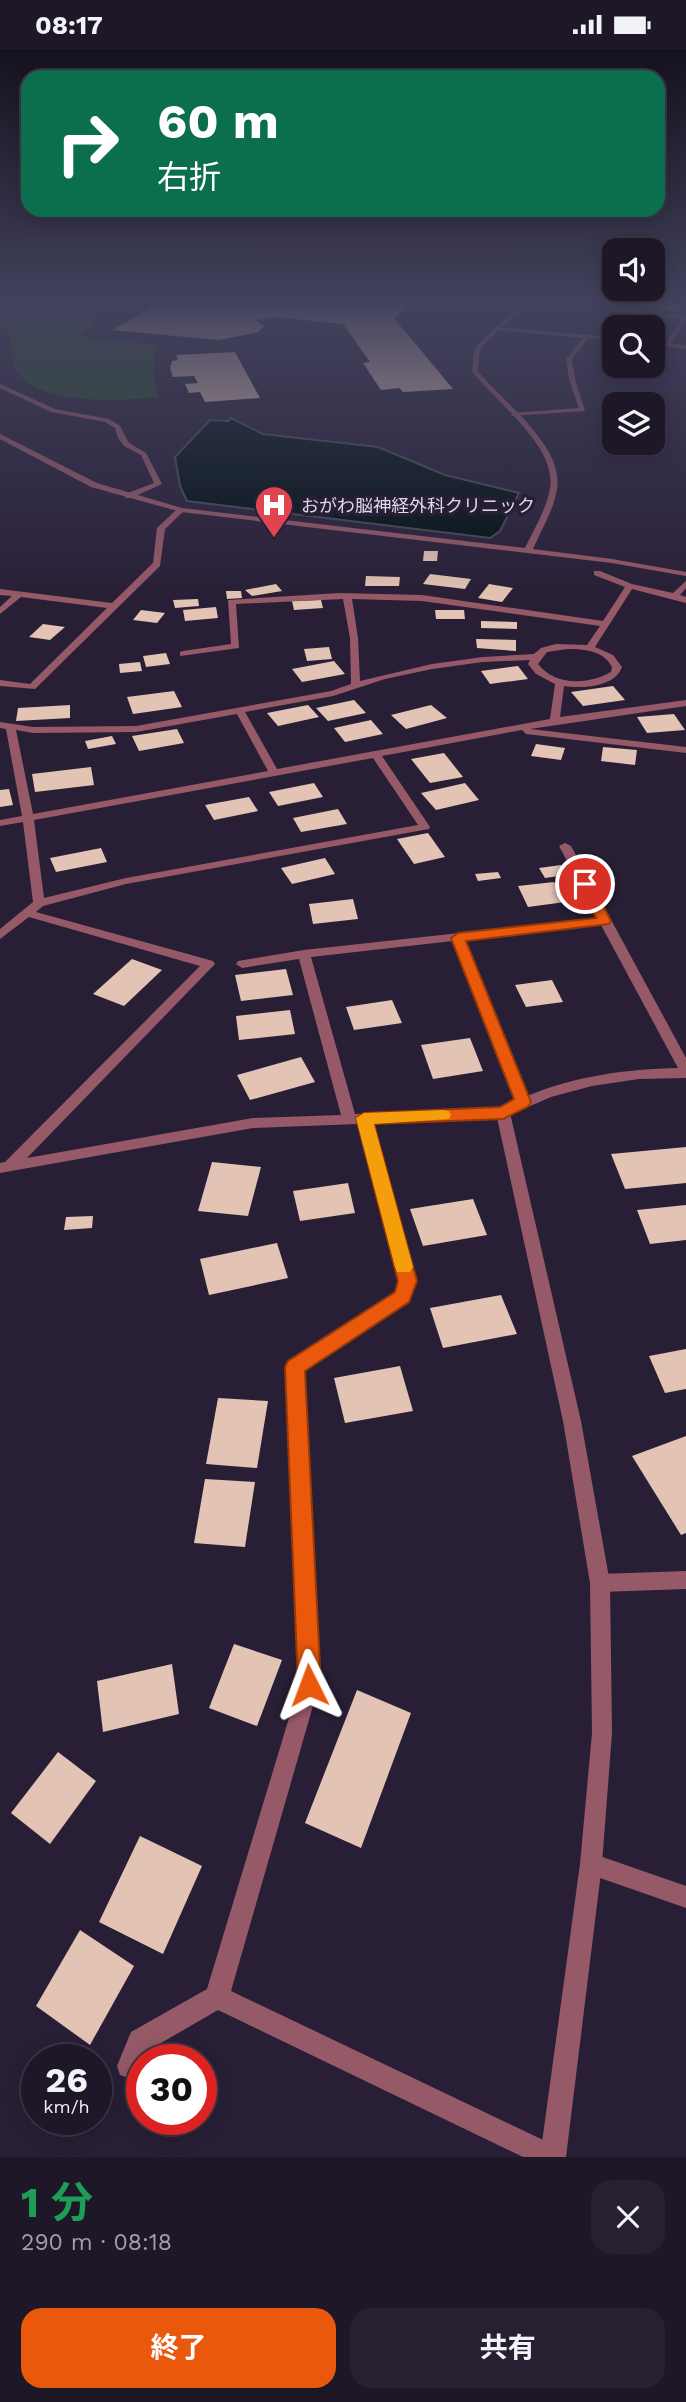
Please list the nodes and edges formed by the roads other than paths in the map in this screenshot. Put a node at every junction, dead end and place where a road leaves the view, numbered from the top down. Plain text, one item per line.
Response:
1 (34, 402) edge
2 (502, 402) edge
3 (580, 402) edge
4 (513, 415) junction
5 (0, 436) edge
6 (128, 496) junction
7 (181, 510) junction
8 (528, 551) junction
9 (597, 573) dead end
10 (686, 574) edge
11 (686, 583) edge
12 (630, 586) junction
13 (0, 592) edge
14 (20, 594) junction
15 (675, 596) junction
16 (347, 597) junction
17 (686, 600) edge
18 (112, 606) junction
19 (0, 611) edge
20 (606, 624) junction
21 (590, 648) junction
22 (183, 654) dead end
23 (535, 657) junction
24 (560, 681) junction
25 (0, 683) edge
26 (356, 685) junction
27 (686, 703) edge
28 (240, 711) junction
29 (555, 721) junction
30 (5, 727) edge
31 (511, 730) junction
32 (686, 750) edge
33 (376, 755) junction
34 (274, 773) junction
35 (28, 818) junction
36 (0, 823) edge
37 (565, 846) dead end
38 (39, 903) junction
39 (27, 913) junction
40 (605, 921) junction
41 (0, 935) edge
42 (458, 938) junction
43 (304, 954) junction
44 (242, 964) dead end
45 (686, 1072) edge
46 (523, 1102) junction
47 (503, 1113) junction
48 (356, 1118) junction
49 (4, 1167) edge
50 (686, 1580) edge
51 (600, 1583) junction
52 (591, 1864) junction
53 (686, 1897) edge
54 (217, 1997) junction
55 (139, 2044) edge
56 (552, 2157) edge

1 - 6 street
2 - 4 street
3 - 4 street
4 - 8 street
5 - 6 street
6 - 7 street
7 - 8 street
7 - 18 street
8 - 10 street
9 - 12 street
11 - 15 street
12 - 15 street
12 - 20 street
13 - 14 street
14 - 18 street
14 - 19 street
15 - 17 street
16 - 20 street
16 - 22 street
16 - 26 street
18 - 25 street
20 - 21 street
21 - 23 street
21 - 24 street
23 - 24 street
23 - 26 street
24 - 29 street
26 - 28 street
27 - 29 street
28 - 30 street
28 - 34 street
29 - 31 street
30 - 35 street
31 - 32 street
31 - 33 street
33 - 34 street
33 - 38 street
34 - 35 street
35 - 36 street
35 - 38 street
37 - 40 street
38 - 39 street
39 - 41 street
39 - 49 street
40 - 42 street
40 - 45 street
42 - 43 street
42 - 46 street
43 - 44 street
43 - 48 street
45 - 46 street
46 - 47 street
47 - 48 street
47 - 51 street
48 - 49 street
48 - 54 street
50 - 51 street
51 - 52 street
52 - 53 street
52 - 56 street
54 - 55 street
54 - 56 street

